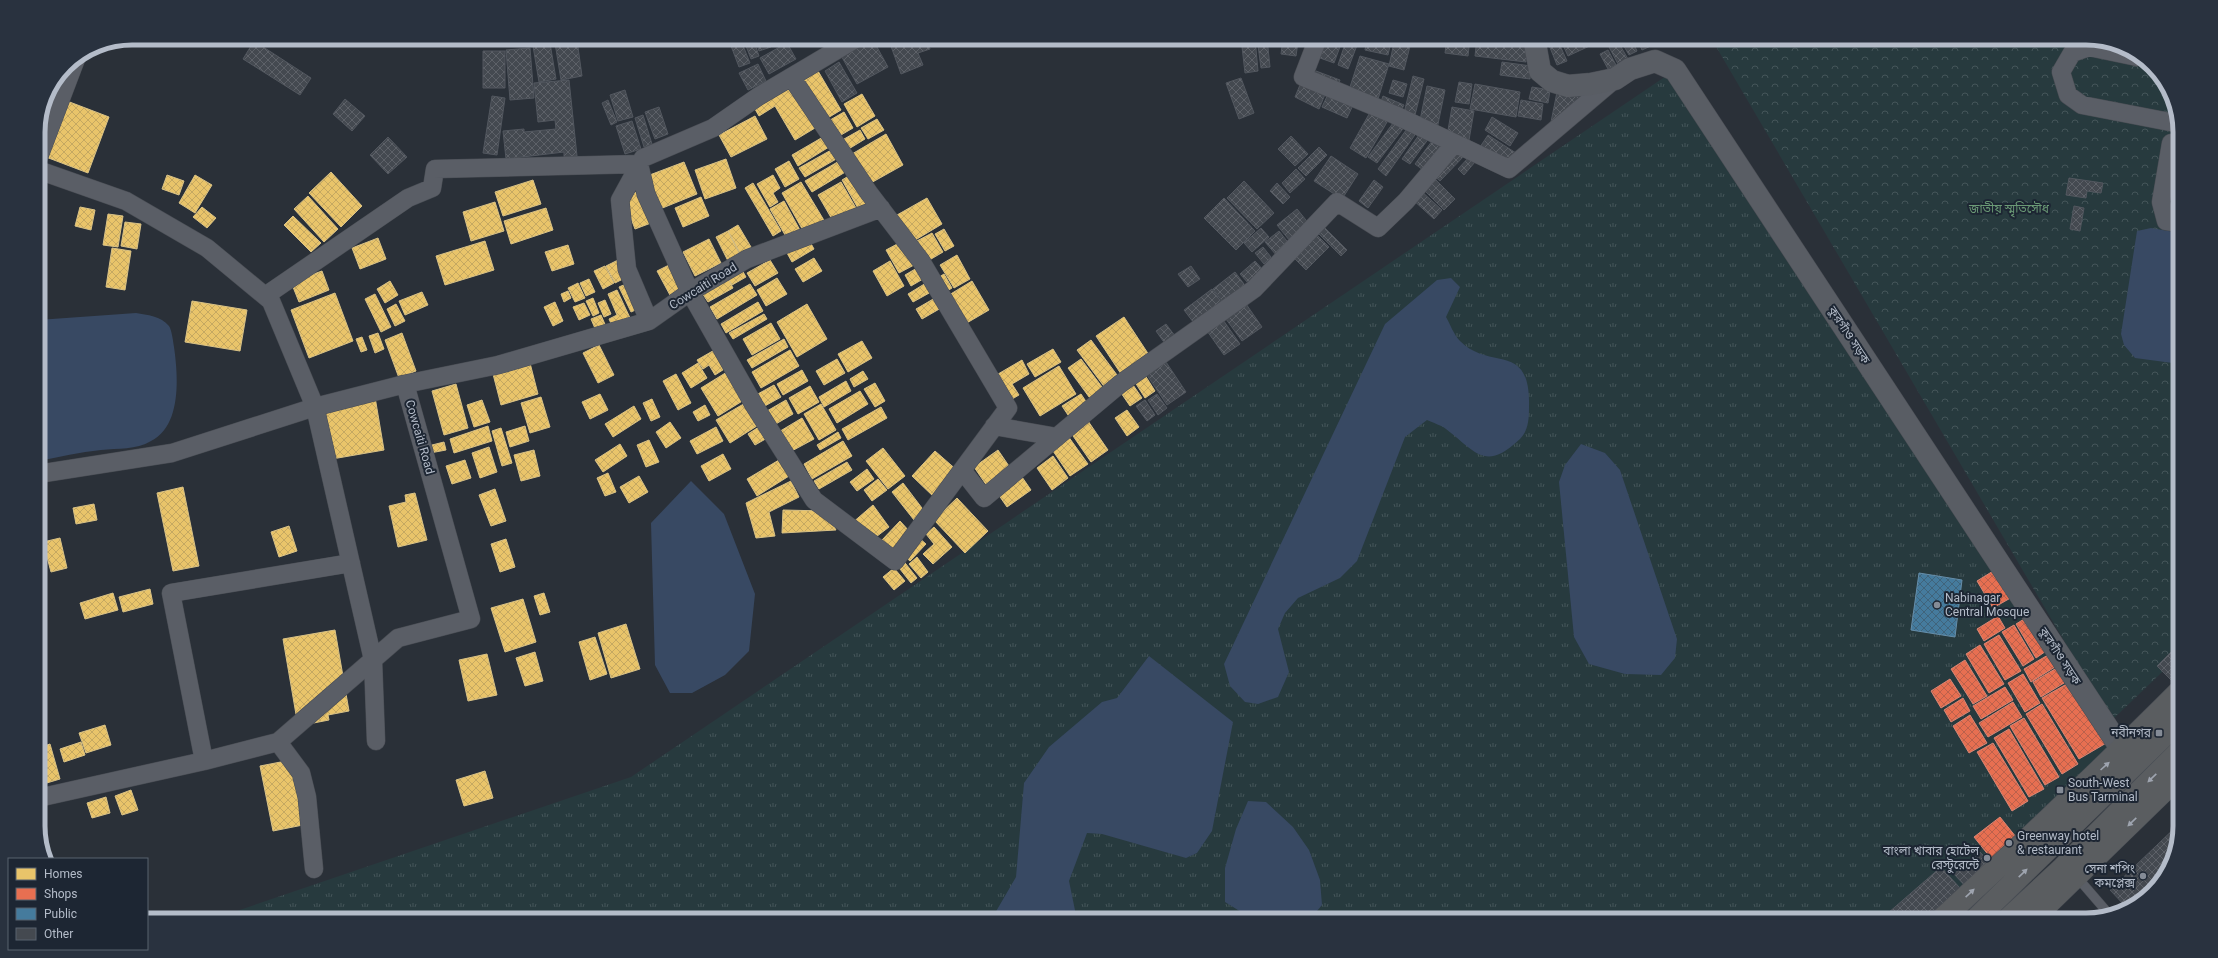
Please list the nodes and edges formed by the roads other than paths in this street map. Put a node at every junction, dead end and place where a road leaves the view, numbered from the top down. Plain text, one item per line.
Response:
1 (846, 45) edge
2 (1315, 45) edge
3 (1535, 45) edge
4 (2086, 45) edge
5 (2104, 47) edge
6 (2115, 51) edge
7 (72, 69) edge
8 (792, 78) junction
9 (1615, 80) junction
10 (2172, 119) edge
11 (45, 141) edge
12 (1454, 144) junction
13 (2173, 151) edge
14 (640, 164) junction
15 (45, 172) edge
16 (881, 208) junction
17 (2173, 222) edge
18 (690, 292) junction
19 (265, 296) junction
20 (649, 321) junction
21 (405, 384) junction
22 (315, 407) junction
23 (994, 426) junction
24 (1057, 437) junction
25 (962, 470) junction
26 (45, 473) edge
27 (350, 563) junction
28 (373, 660) junction
29 (2173, 698) edge
30 (2173, 727) edge
31 (376, 741) dead end
32 (278, 742) junction
33 (2122, 750) junction
34 (2173, 758) edge
35 (204, 760) junction
36 (2173, 782) edge
37 (45, 796) edge
38 (314, 869) dead end
39 (2076, 876) junction
40 (2106, 911) edge
41 (1948, 913) edge
42 (1982, 913) edge
43 (2015, 913) edge
44 (2038, 913) edge

1 - 8 street
2 - 12 street
3 - 9 street, কুরগাঁও সড়ক
4 - 10 street
5 - 6 street
7 - 11 street
8 - 14 street
8 - 16 street
9 - 12 street
9 - 33 street, কুরগাঁও সড়ক
12 - 24 street
13 - 17 street
14 - 18 street
14 - 19 street
14 - 20 street
15 - 19 street
16 - 18 street, Cowcaiti Road
16 - 23 street
18 - 20 street, Cowcaiti Road
18 - 25 street
19 - 22 street
20 - 21 street, Cowcaiti Road
21 - 22 street
21 - 28 street, Cowcaiti Road
22 - 26 street
22 - 27 street
23 - 24 street
23 - 25 street
24 - 25 street
27 - 28 street
27 - 35 street
28 - 31 street
28 - 32 street, Cowcaiti Road
29 - 33 highway
42 -> 30 highway
32 - 35 street
32 - 38 street
41 -> 33 highway
34 -> 43 highway
35 - 37 street
36 -> 39 highway
39 - 40 lane
39 - 44 highway

